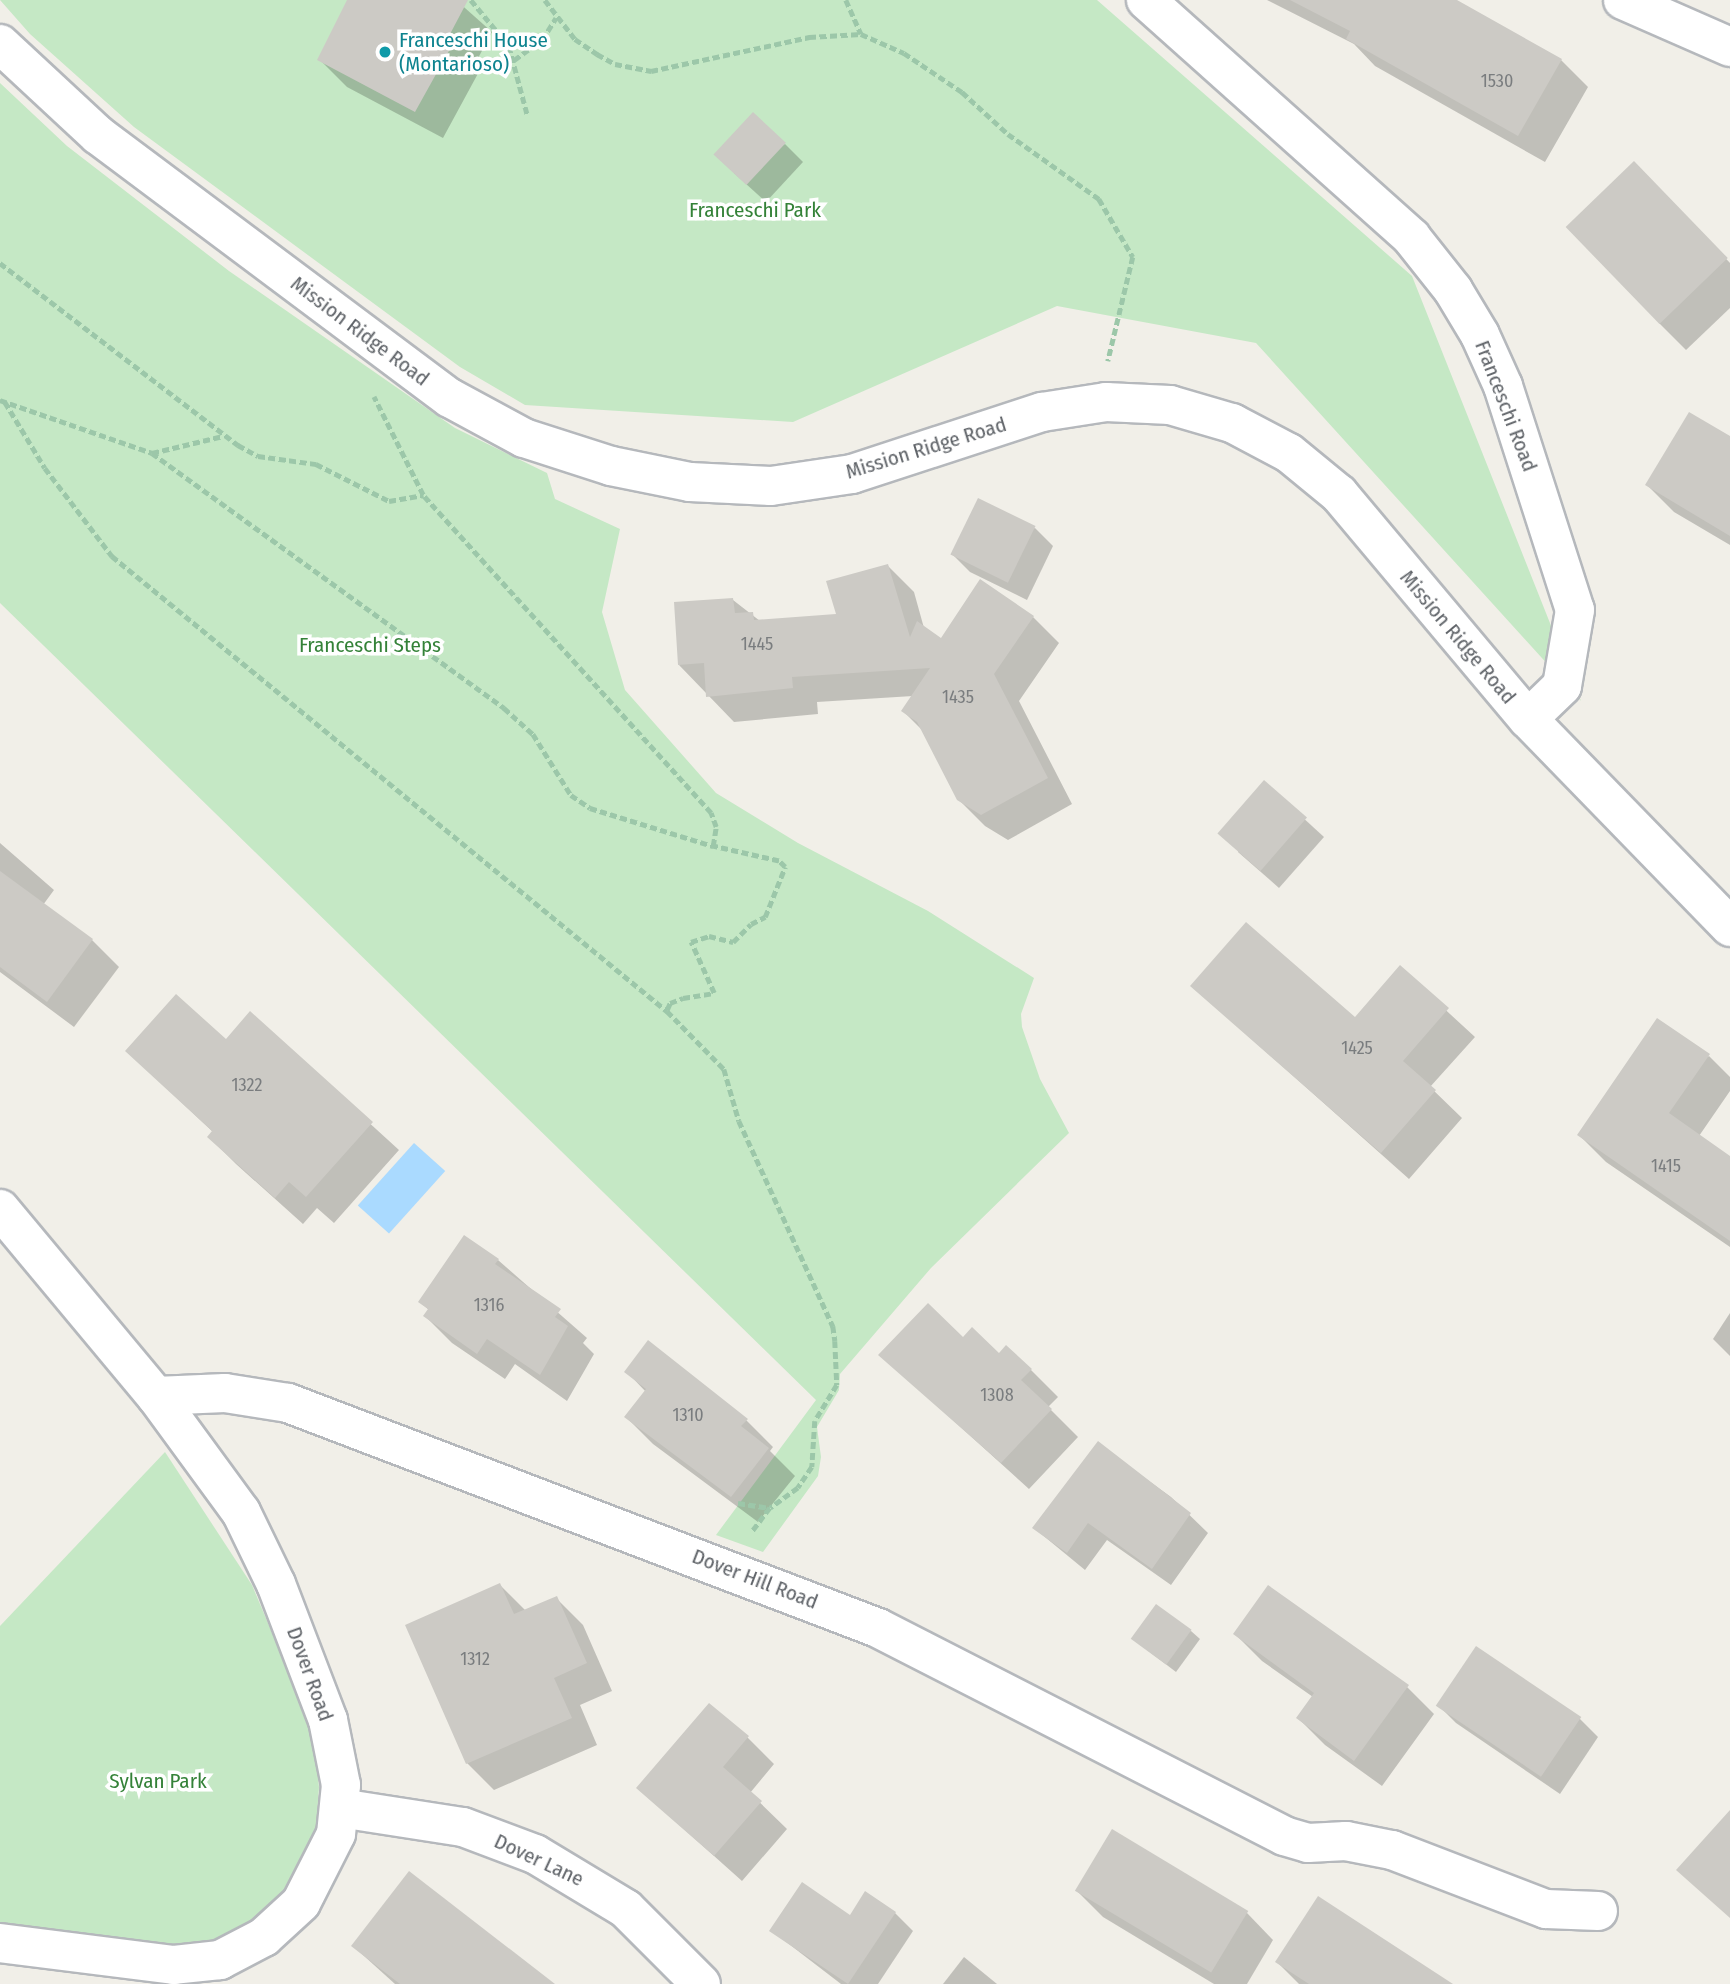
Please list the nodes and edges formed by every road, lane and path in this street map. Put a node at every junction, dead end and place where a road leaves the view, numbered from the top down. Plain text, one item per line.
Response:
1 (471, 0) edge
2 (545, 0) edge
3 (846, 0) edge
4 (1146, 0) edge
5 (1623, 0) edge
6 (556, 19) junction
7 (861, 34) junction
8 (0, 44) edge
9 (1730, 47) edge
10 (514, 60) junction
11 (528, 117) dead end
12 (0, 262) edge
13 (376, 400) dead end
14 (3, 401) edge
15 (1106, 402) junction
16 (223, 436) junction
17 (152, 453) junction
18 (423, 495) junction
19 (1528, 719) junction
20 (713, 846) junction
21 (1730, 928) edge
22 (667, 1011) junction
23 (0, 1209) edge
24 (156, 1396) junction
25 (738, 1503) dead end
26 (770, 1508) junction
27 (742, 1544) dead end
28 (340, 1808) junction
29 (1598, 1911) dead end
30 (0, 1943) edge
31 (701, 1984) edge

1 - 10 path
2 - 6 path
3 - 7 path
4 - 19 street, Franceschi Road
5 - 9 street
6 - 7 path
6 - 10 path
7 - 15 path
8 - 15 street, Mission Ridge Road
10 - 11 path
12 - 16 path
13 - 18 path
14 - 17 path
14 - 22 path
15 - 19 street, Mission Ridge Road
16 - 17 path
16 - 18 path
17 - 20 path
18 - 20 path
19 - 21 street, Mission Ridge Road
20 - 22 path
22 - 26 path
23 - 24 street, Dover Road
24 - 28 street, Dover Road
24 - 29 street, Dover Hill Road
25 - 26 path
26 - 27 path
28 - 30 street, Dover Road
28 - 31 street, Dover Lane

